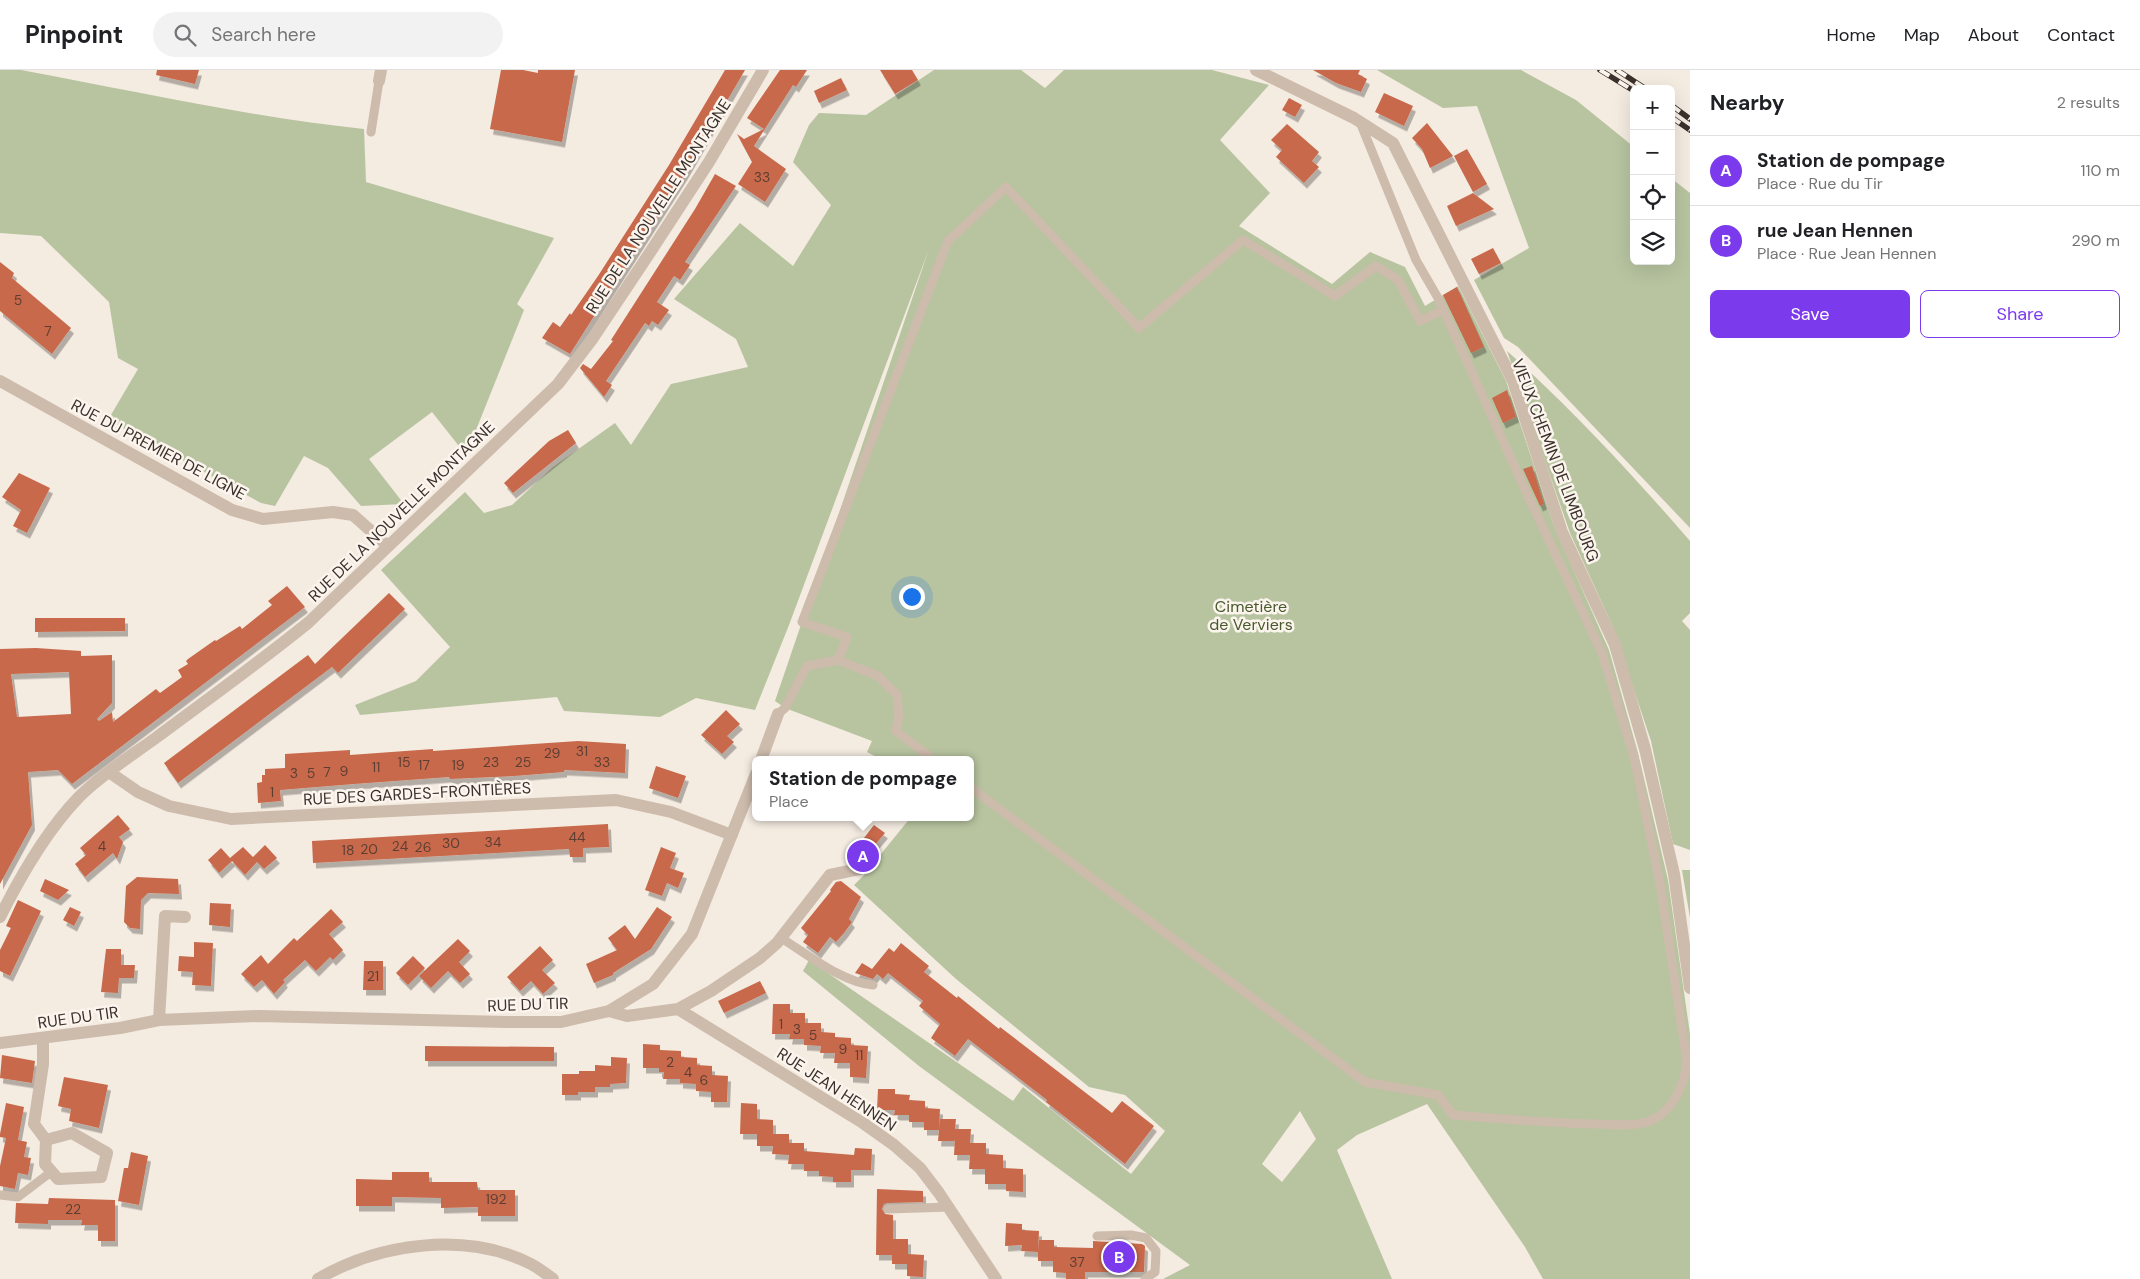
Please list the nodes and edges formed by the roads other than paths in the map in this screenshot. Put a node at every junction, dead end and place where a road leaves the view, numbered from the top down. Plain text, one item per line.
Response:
1 (763, 70) edge
2 (1256, 70) edge
3 (380, 75) edge
4 (1360, 122) junction
5 (371, 132) dead end
6 (1443, 310) junction
7 (0, 381) edge
8 (388, 546) junction
9 (838, 660) junction
10 (778, 714) joint
11 (762, 756) edge
12 (929, 756) edge
13 (109, 772) junction
14 (752, 784) edge
15 (974, 790) edge
16 (732, 835) junction
17 (871, 862) dead end
18 (0, 917) edge
19 (185, 917) dead end
20 (781, 938) junction
21 (873, 985) dead end
22 (1690, 988) edge
23 (678, 1009) junction
24 (609, 1012) junction
25 (159, 1020) junction
26 (43, 1039) junction
27 (0, 1043) edge
28 (46, 1140) junction
29 (51, 1172) junction
30 (0, 1194) edge
31 (949, 1207) junction
32 (888, 1209) dead end
33 (1097, 1236) dead end
34 (318, 1279) edge
35 (554, 1279) edge
36 (996, 1279) edge
37 (1145, 1279) edge

1 - 8 street, RUE DE LA NOUVELLE MONTAGNE
2 - 4 street, VIEUX CHEMIN DE LIMBOURG
3 - 5 lane
4 - 6 lane
4 - 22 street, VIEUX CHEMIN DE LIMBOURG
6 - 9 lane
6 - 15 lane
7 - 8 street, RUE DU PREMIER DE LIGNE
8 - 13 street, RUE DE LA NOUVELLE MONTAGNE
9 - 10 lane
9 - 12 lane
10 - 11 street
13 - 16 street, RUE DES GARDES-FRONTIÈRES
13 - 18 street, RUE DE LA NOUVELLE MONTAGNE
14 - 16 street, RUE DU TIR
16 - 24 street, RUE DU TIR
17 - 20 street
19 - 25 street
20 - 21 lane
20 - 23 street
23 - 24 street
23 - 31 street, RUE JEAN HENNEN
24 - 25 street, RUE DU TIR
25 - 26 street, RUE DU TIR
26 - 27 street, RUE DU TIR
26 - 28 street
28 - 29 street
28 - 29 street
29 - 30 lane
31 - 32 lane
31 - 36 street, RUE JEAN HENNEN
33 - 37 lane
34 - 35 street

